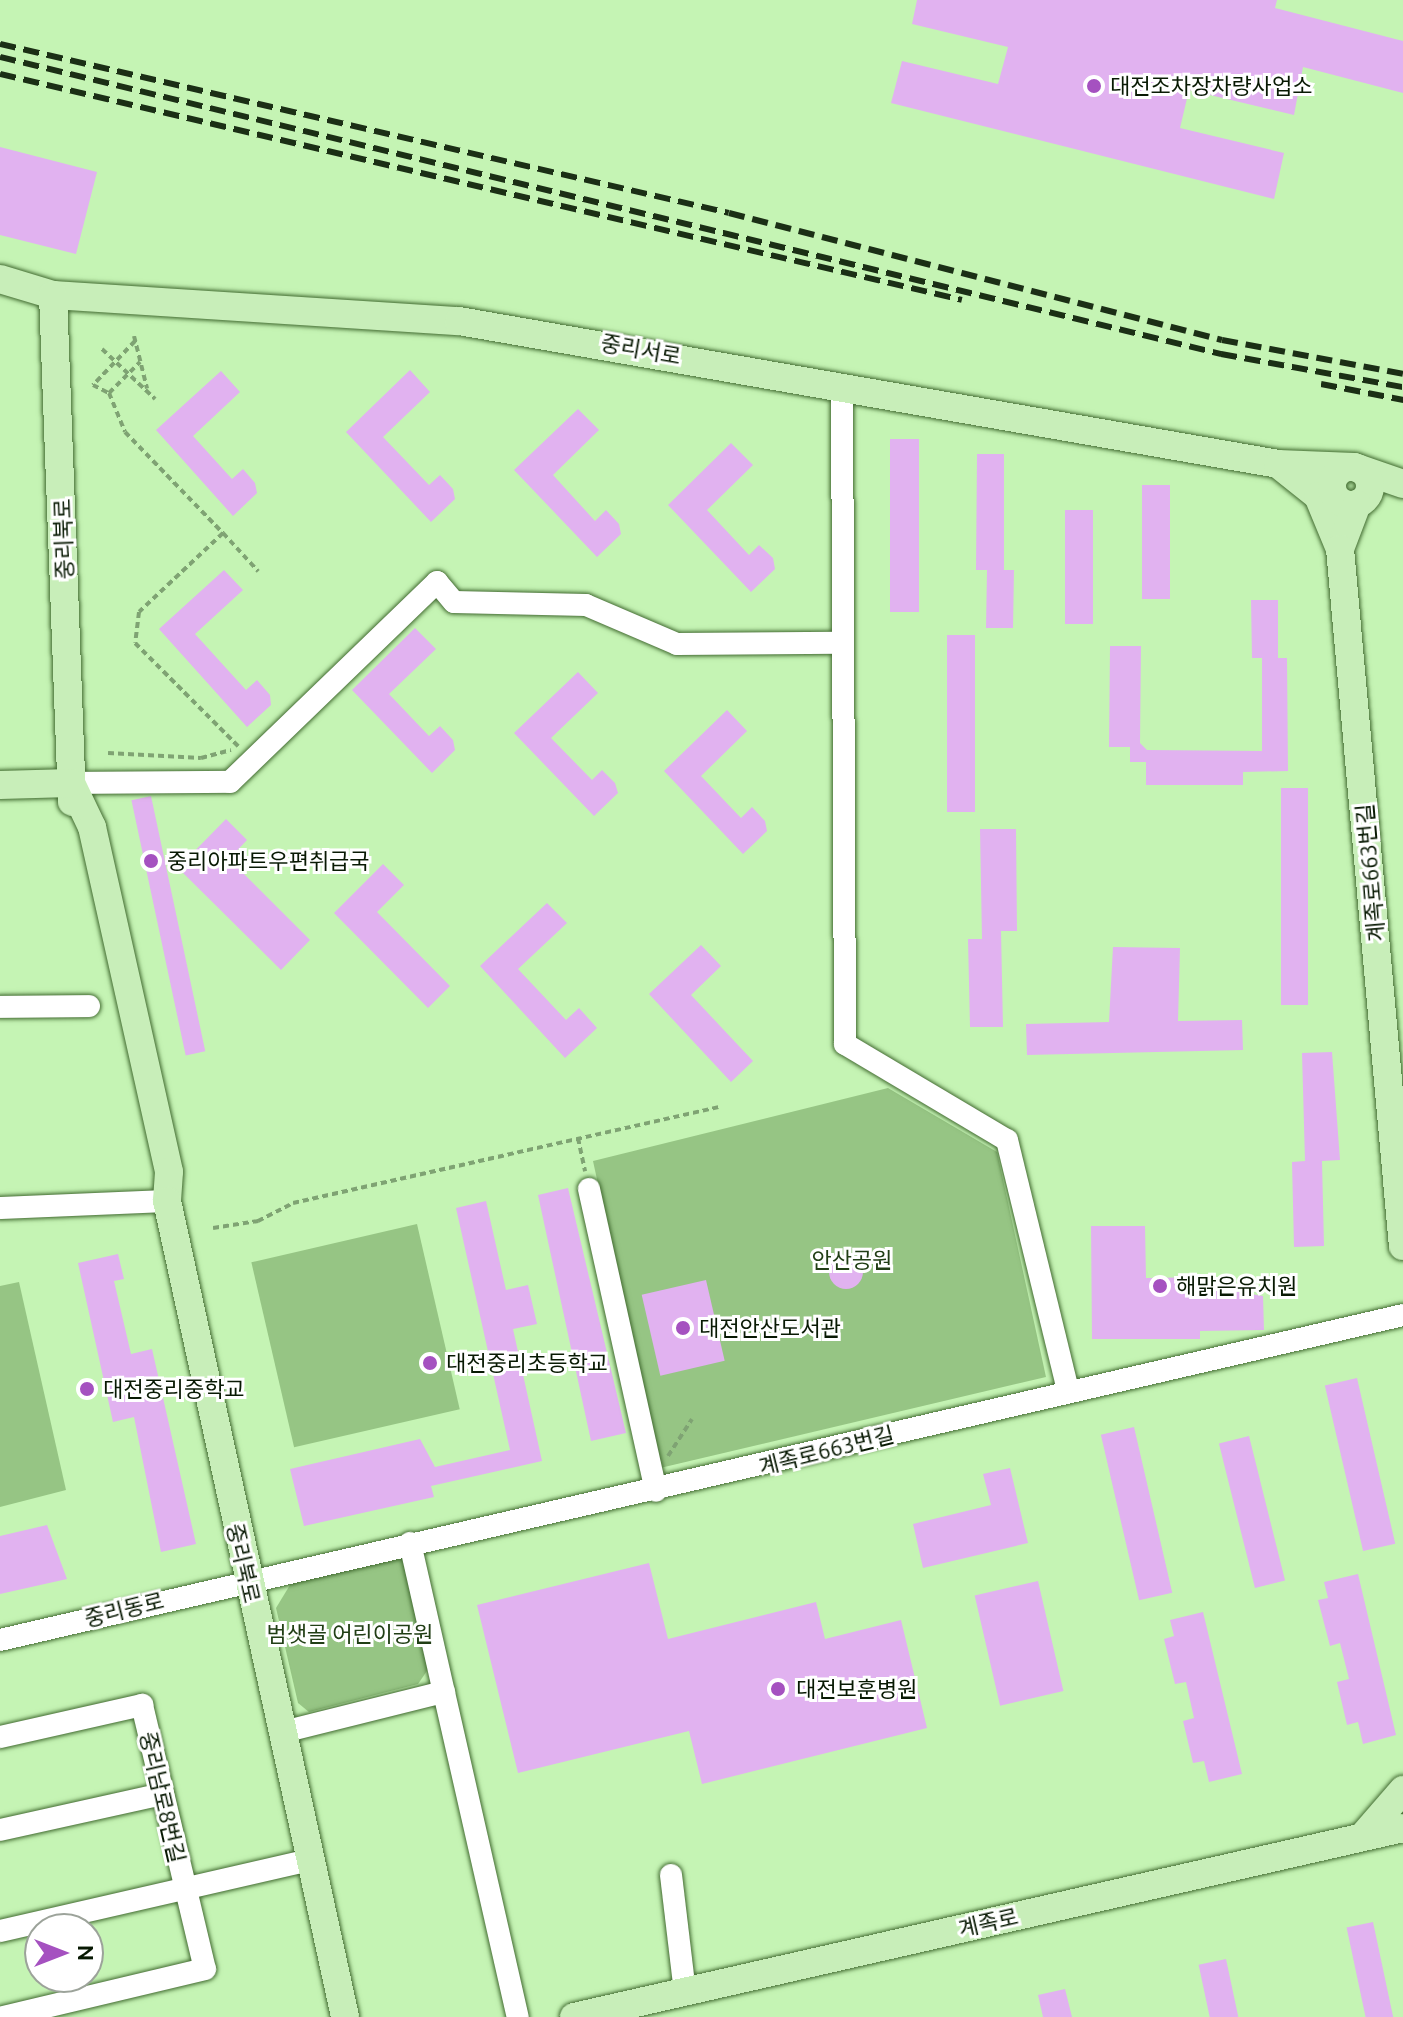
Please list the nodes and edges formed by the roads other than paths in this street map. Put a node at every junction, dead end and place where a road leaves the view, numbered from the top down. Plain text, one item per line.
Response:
1 (0, 279) edge
2 (53, 295) junction
3 (842, 386) junction
4 (1354, 467) junction
5 (1286, 469) junction
6 (1402, 489) edge
7 (1348, 497) junction
8 (1340, 540) junction
9 (840, 643) junction
10 (71, 783) junction
11 (0, 785) edge
12 (89, 1006) dead end
13 (0, 1007) edge
14 (589, 1189) road end
15 (167, 1201) junction
16 (0, 1208) edge
17 (1403, 1246) edge
18 (1403, 1315) edge
19 (1068, 1391) junction
20 (656, 1491) junction
21 (410, 1543) junction
22 (247, 1579) junction
23 (0, 1640) edge
24 (444, 1692) junction
25 (283, 1732) junction
26 (0, 1737) edge
27 (1403, 1790) edge
28 (163, 1794) junction
29 (1403, 1828) edge
30 (0, 1830) edge
31 (1363, 1836) junction
32 (311, 1860) junction
33 (671, 1875) dead end
34 (185, 1889) junction
35 (0, 1931) edge
36 (685, 1992) junction
37 (3, 2017) edge
38 (345, 2017) edge
39 (518, 2017) edge
40 (574, 2017) edge

1 - 2 main road, 중리서로
2 - 3 main road, 중리서로
2 - 10 main road, 중리북로
3 - 5 main road, 중리서로
3 - 9 street
4 - 5 main road
4 - 6 main road
4 - 7 main road
5 - 7 main road
5 - 8 main road
6 - 7 main road
6 - 8 main road
7 - 8 main road
8 - 17 main road, 계족로663번길
9 - 10 street
9 - 19 street
10 - 11 main road
10 - 15 main road, 중리북로
12 - 13 street
14 - 20 street
15 - 16 street
15 - 22 main road, 중리북로
18 - 19 street, 계족로663번길
19 - 20 street, 계족로663번길
20 - 21 street, 계족로663번길
21 - 22 street, 계족로663번길
21 - 24 street
22 - 23 street, 중리동로
22 - 25 main road, 중리북로
24 - 25 street
24 - 39 street
25 - 32 main road, 중리북로
26 - 28 street, 중리남로8번길
27 - 31 main road
28 - 30 street
28 - 34 street, 중리남로8번길
29 - 31 main road, 계족로
31 - 36 main road, 계족로
32 - 34 street, 중리남로8번길
32 - 38 main road, 중리북로
33 - 36 street
34 - 35 street, 중리남로8번길
34 - 37 street, 중리남로8번길
36 - 40 main road, 계족로

